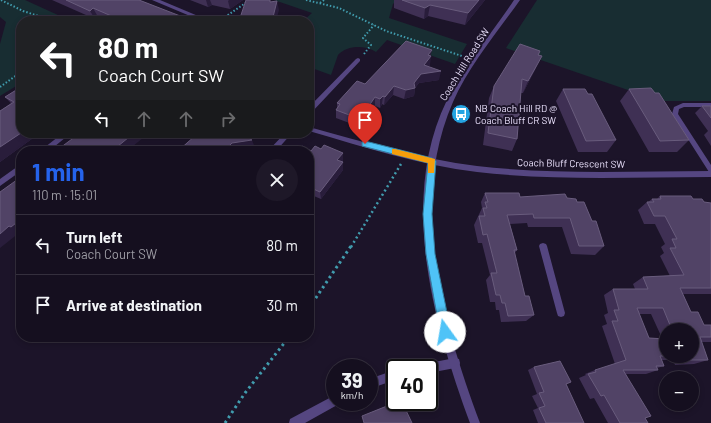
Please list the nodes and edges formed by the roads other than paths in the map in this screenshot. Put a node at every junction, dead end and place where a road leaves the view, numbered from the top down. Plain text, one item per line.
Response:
1 (155, 0) edge
2 (518, 0) edge
3 (195, 16) edge
4 (358, 60) road end
5 (711, 105) edge
6 (314, 106) edge
7 (314, 130) edge
8 (61, 138) edge
9 (284, 138) edge
10 (51, 146) edge
11 (276, 146) edge
12 (432, 161) junction
13 (711, 170) edge
14 (16, 172) edge
15 (711, 174) edge
16 (0, 183) edge
17 (543, 246) dead end
18 (561, 313) dead end
19 (455, 363) junction
20 (438, 366) edge
21 (326, 406) edge
22 (308, 419) edge
23 (294, 423) edge
24 (475, 423) edge

1 - 3 street
2 - 12 street, Coach Hill Road SW
4 - 6 street
5 - 13 lane
7 - 12 street, Coach Bluff Crescent SW
8 - 10 street
9 - 11 street
12 - 15 street, Coach Bluff Crescent SW
12 - 19 street, Coach Hill Road SW
14 - 16 street
17 - 18 lane
19 - 20 street
19 - 24 street, Coach Hill Road SW
21 - 22 street
22 - 23 street

